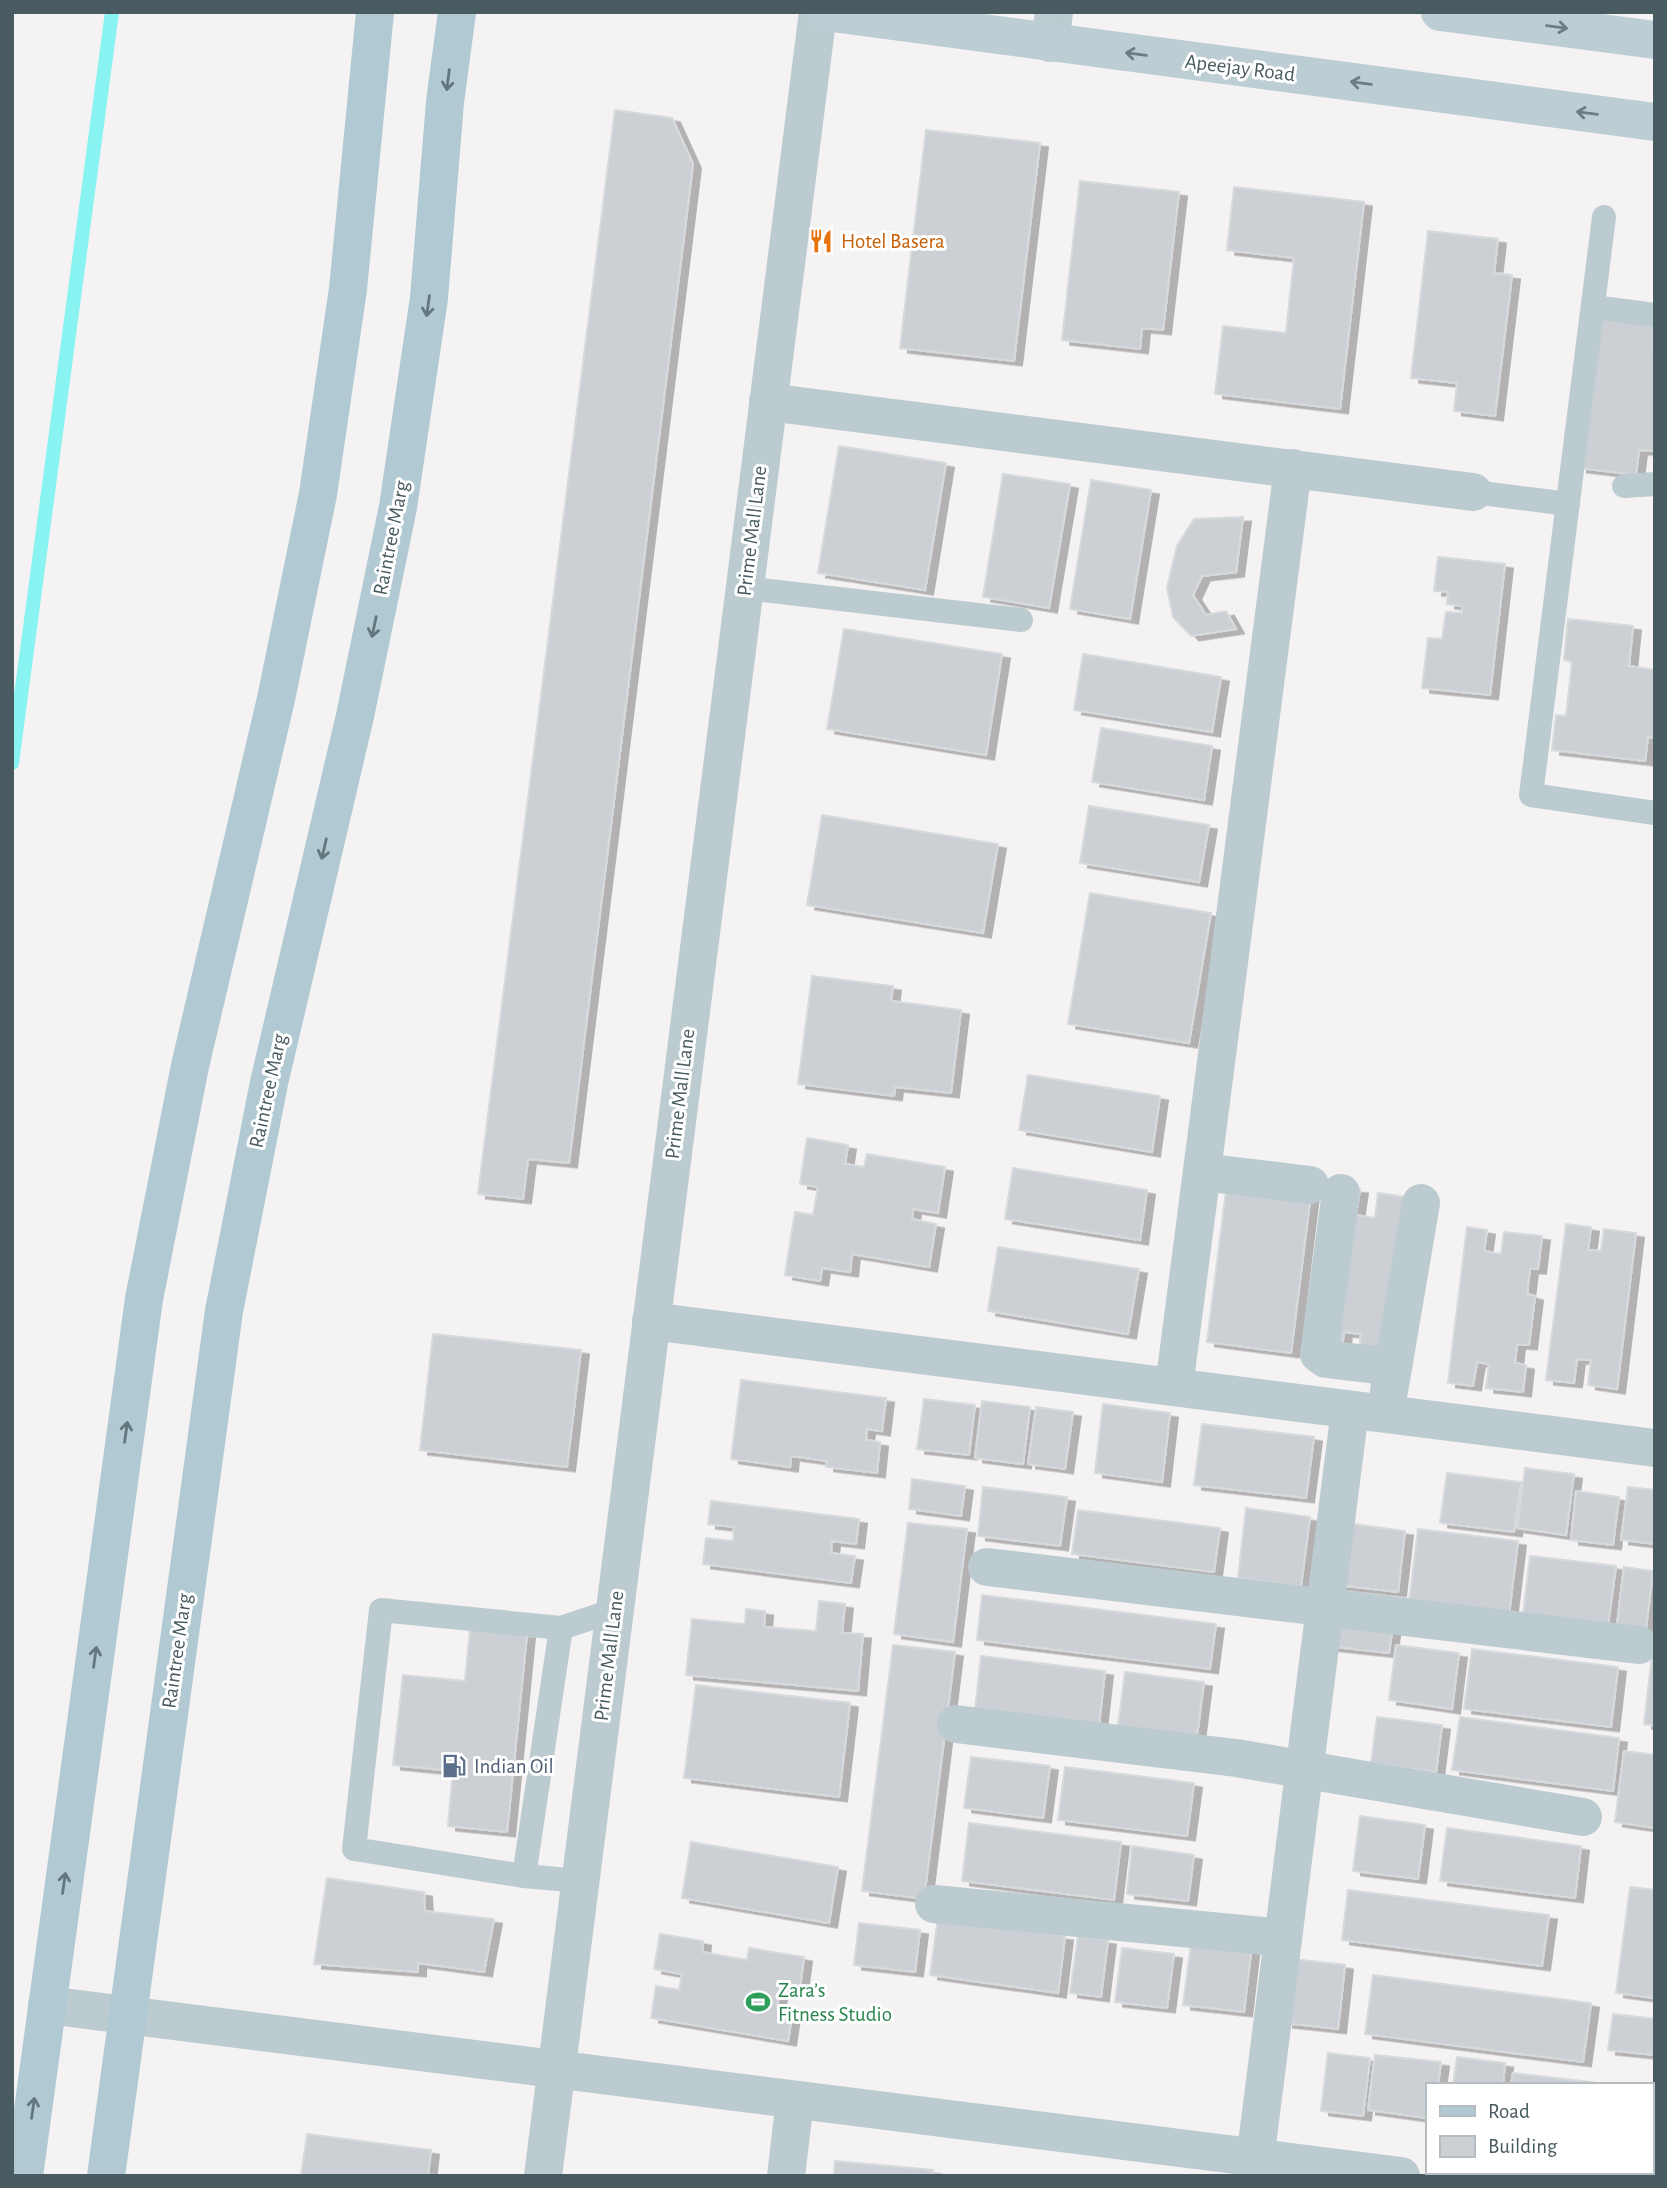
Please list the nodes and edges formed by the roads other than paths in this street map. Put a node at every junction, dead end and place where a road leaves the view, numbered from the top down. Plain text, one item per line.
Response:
1 (375, 12) edge
2 (457, 12) edge
3 (818, 12) edge
4 (825, 12) edge
5 (1440, 12) edge
6 (1052, 27) edge
7 (1655, 40) edge
8 (1655, 122) edge
9 (1604, 217) dead end
10 (1593, 307) junction
11 (1655, 315) edge
12 (768, 402) junction
13 (1293, 468) junction
14 (1655, 484) edge
15 (1624, 486) dead end
16 (1473, 492) joint
17 (1568, 504) junction
18 (745, 587) junction
19 (1021, 620) dead end
20 (1655, 813) edge
21 (1202, 1172) junction
22 (1327, 1189) junction
23 (1421, 1203) dead end
24 (651, 1321) junction
25 (1393, 1367) junction
26 (1174, 1387) junction
27 (1298, 1403) junction
28 (1368, 1412) junction
29 (1655, 1448) edge
30 (987, 1567) dead end
31 (1325, 1607) junction
32 (615, 1610) junction
33 (561, 1628) junction
34 (1639, 1645) dead end
35 (956, 1724) dead end
36 (1306, 1771) junction
37 (1583, 1817) dead end
38 (524, 1876) junction
39 (580, 1881) junction
40 (934, 1904) dead end
41 (1283, 1938) junction
42 (47, 2005) junction
43 (128, 2016) junction
44 (557, 2070) junction
45 (795, 2100) junction
46 (1254, 2167) edge
47 (24, 2176) edge
48 (106, 2176) edge
49 (543, 2176) edge
50 (786, 2176) edge
51 (1401, 2176) edge

42 -> 1 main road
2 -> 43 main road, Raintree Marg
3 - 12 street, Prime Mall Lane
4 - 6 main road, Apeejay Road
5 -> 7 main road
8 -> 6 main road, Apeejay Road
9 - 10 lane
10 - 11 lane
10 - 17 lane
12 - 13 street
12 - 18 street, Prime Mall Lane
13 - 16 street
13 - 21 street
14 - 15 lane
16 - 17 lane
17 - 20 lane
18 - 19 lane
18 - 24 street, Prime Mall Lane
21 - 22 street
21 - 26 street
22 - 25 street
22 - 27 street
23 - 25 street
24 - 26 street
24 - 32 street, Prime Mall Lane
25 - 28 street
26 - 27 street
27 - 28 street
28 - 29 street
28 - 31 street
30 - 31 street
31 - 34 street
31 - 36 street
32 - 33 lane
32 - 39 street, Prime Mall Lane
33 - 38 lane
33 - 38 lane
35 - 36 street
36 - 37 street
36 - 41 street
38 - 39 lane
39 - 44 street, Prime Mall Lane
40 - 41 street
41 - 46 street
42 - 43 street
47 -> 42 main road
43 - 44 street
43 - 48 main road, Raintree Marg
44 - 45 street
44 - 49 street, Prime Mall Lane
45 - 46 street
45 - 50 street
46 - 51 street

